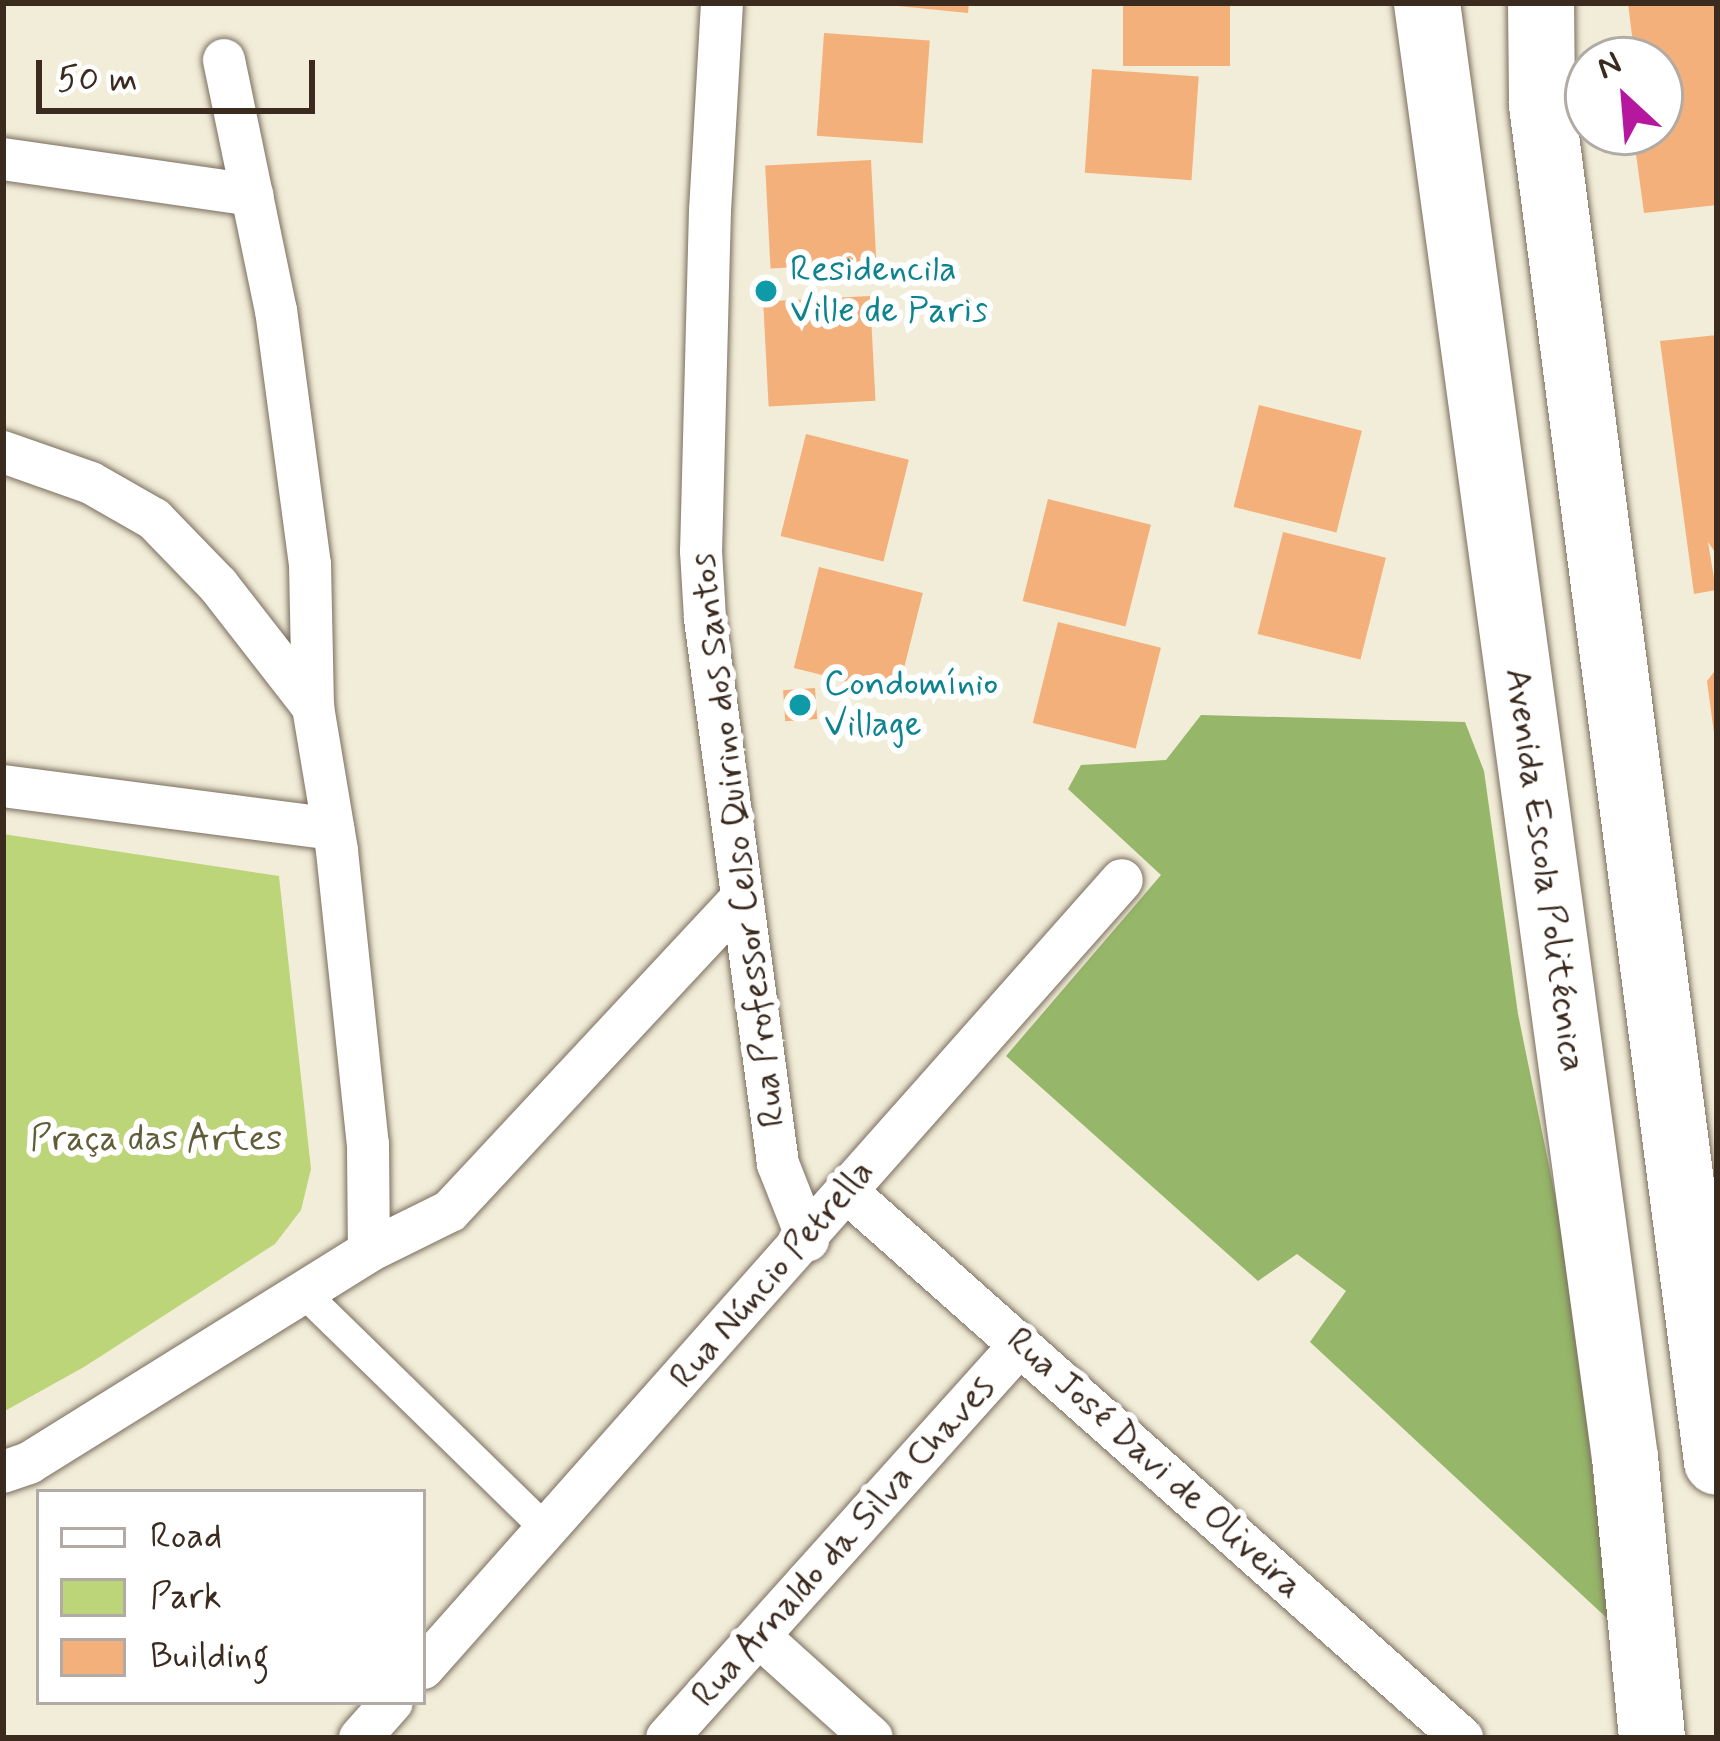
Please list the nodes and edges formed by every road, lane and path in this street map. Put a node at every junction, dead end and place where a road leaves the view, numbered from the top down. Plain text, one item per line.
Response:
1 (722, 3) edge
2 (1427, 3) edge
3 (1541, 3) edge
4 (224, 60) dead end
5 (3, 159) edge
6 (252, 195) junction
7 (3, 452) edge
8 (314, 707) junction
9 (3, 786) edge
10 (333, 829) junction
11 (1122, 880) dead end
12 (742, 898) junction
13 (846, 1191) junction
14 (808, 1240) junction
15 (369, 1251) junction
16 (305, 1294) junction
17 (1020, 1345) junction
18 (1717, 1462) edge
19 (3, 1472) edge
20 (547, 1530) junction
21 (761, 1638) junction
22 (426, 1665) edge
23 (389, 1705) edge
24 (360, 1738) edge
25 (667, 1738) edge
26 (872, 1738) edge
27 (1462, 1738) edge
28 (1652, 1738) edge

1 - 12 street, Rua Professor Celso Quirino dos Santos
2 - 28 highway, Avenida Escola Politécnica
3 - 18 highway
4 - 6 street
5 - 6 street
6 - 8 street
7 - 8 street
8 - 10 street
9 - 10 street
10 - 15 street
11 - 13 street, Rua Núncio Petrella
12 - 14 street, Rua Professor Celso Quirino dos Santos
12 - 15 street
13 - 14 street, Rua Núncio Petrella
13 - 17 street, Rua José Davi de Oliveira
14 - 20 street, Rua Núncio Petrella
15 - 16 street
16 - 19 street
16 - 20 street
17 - 21 street, Rua Arnaldo da Silva Chaves
17 - 27 street, Rua José Davi de Oliveira
20 - 22 street, Rua Núncio Petrella
21 - 25 street, Rua Arnaldo da Silva Chaves
21 - 26 street
23 - 24 street

